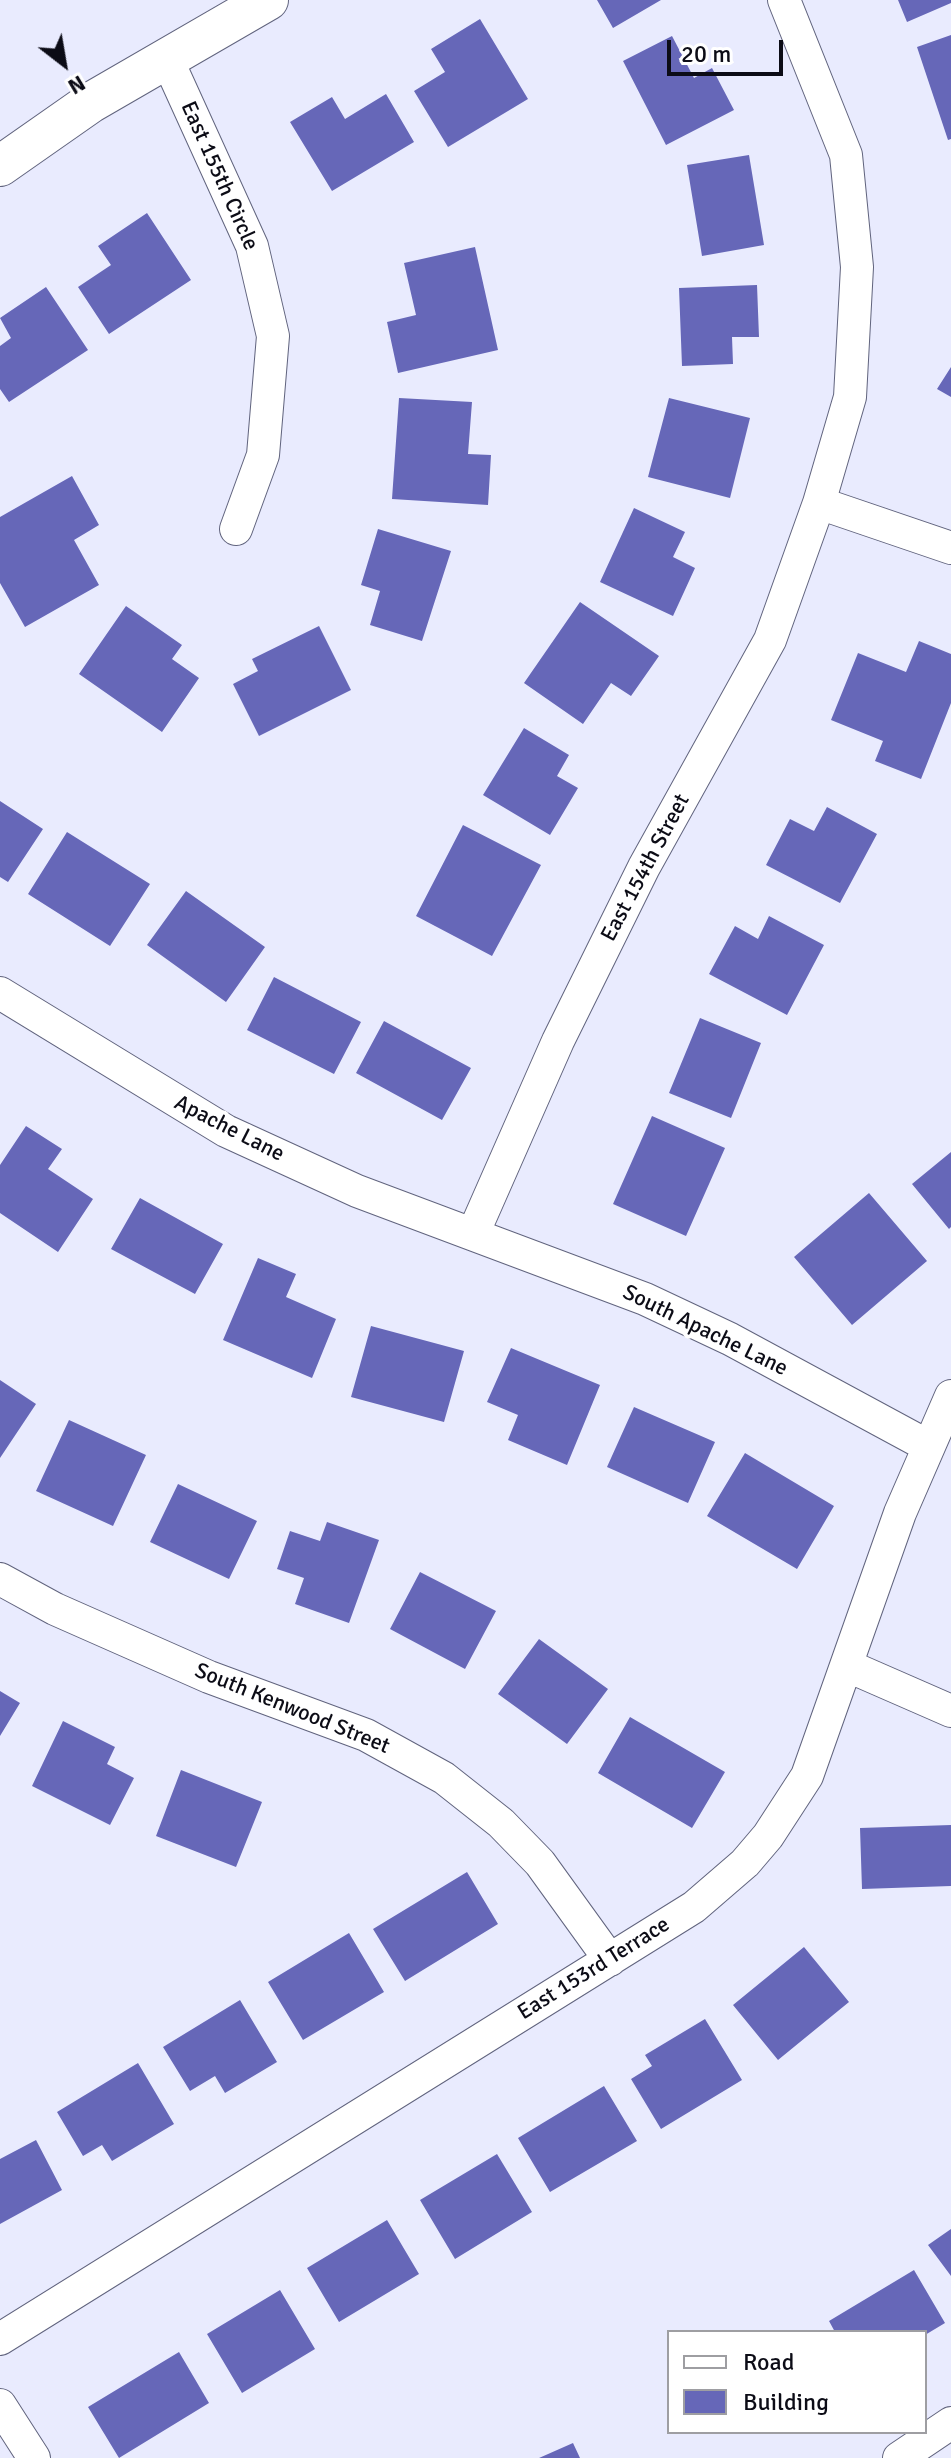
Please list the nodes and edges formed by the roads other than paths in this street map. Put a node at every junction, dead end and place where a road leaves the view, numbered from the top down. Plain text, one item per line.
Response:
1 (268, 0) edge
2 (784, 0) edge
3 (167, 59) junction
4 (0, 166) edge
5 (819, 503) junction
6 (236, 529) dead end
7 (951, 548) edge
8 (0, 993) edge
9 (473, 1234) junction
10 (951, 1396) edge
11 (928, 1446) junction
12 (0, 1579) edge
13 (848, 1666) junction
14 (951, 1711) edge
15 (610, 1960) junction
16 (0, 2339) edge
17 (0, 2405) edge
18 (951, 2423) edge
19 (34, 2458) edge
20 (899, 2458) edge

1 - 3 street
2 - 5 street, East 154th Street
3 - 4 street
3 - 6 street, East 155th Circle
5 - 7 street
5 - 9 street, East 154th Street
8 - 9 street, Apache Lane
9 - 11 street, South Apache Lane
10 - 11 street, East 153rd Terrace
11 - 13 street, East 153rd Terrace
12 - 15 street, South Kenwood Street
13 - 14 street
13 - 15 street, East 153rd Terrace
15 - 16 street, East 153rd Terrace
17 - 19 street
18 - 20 street

